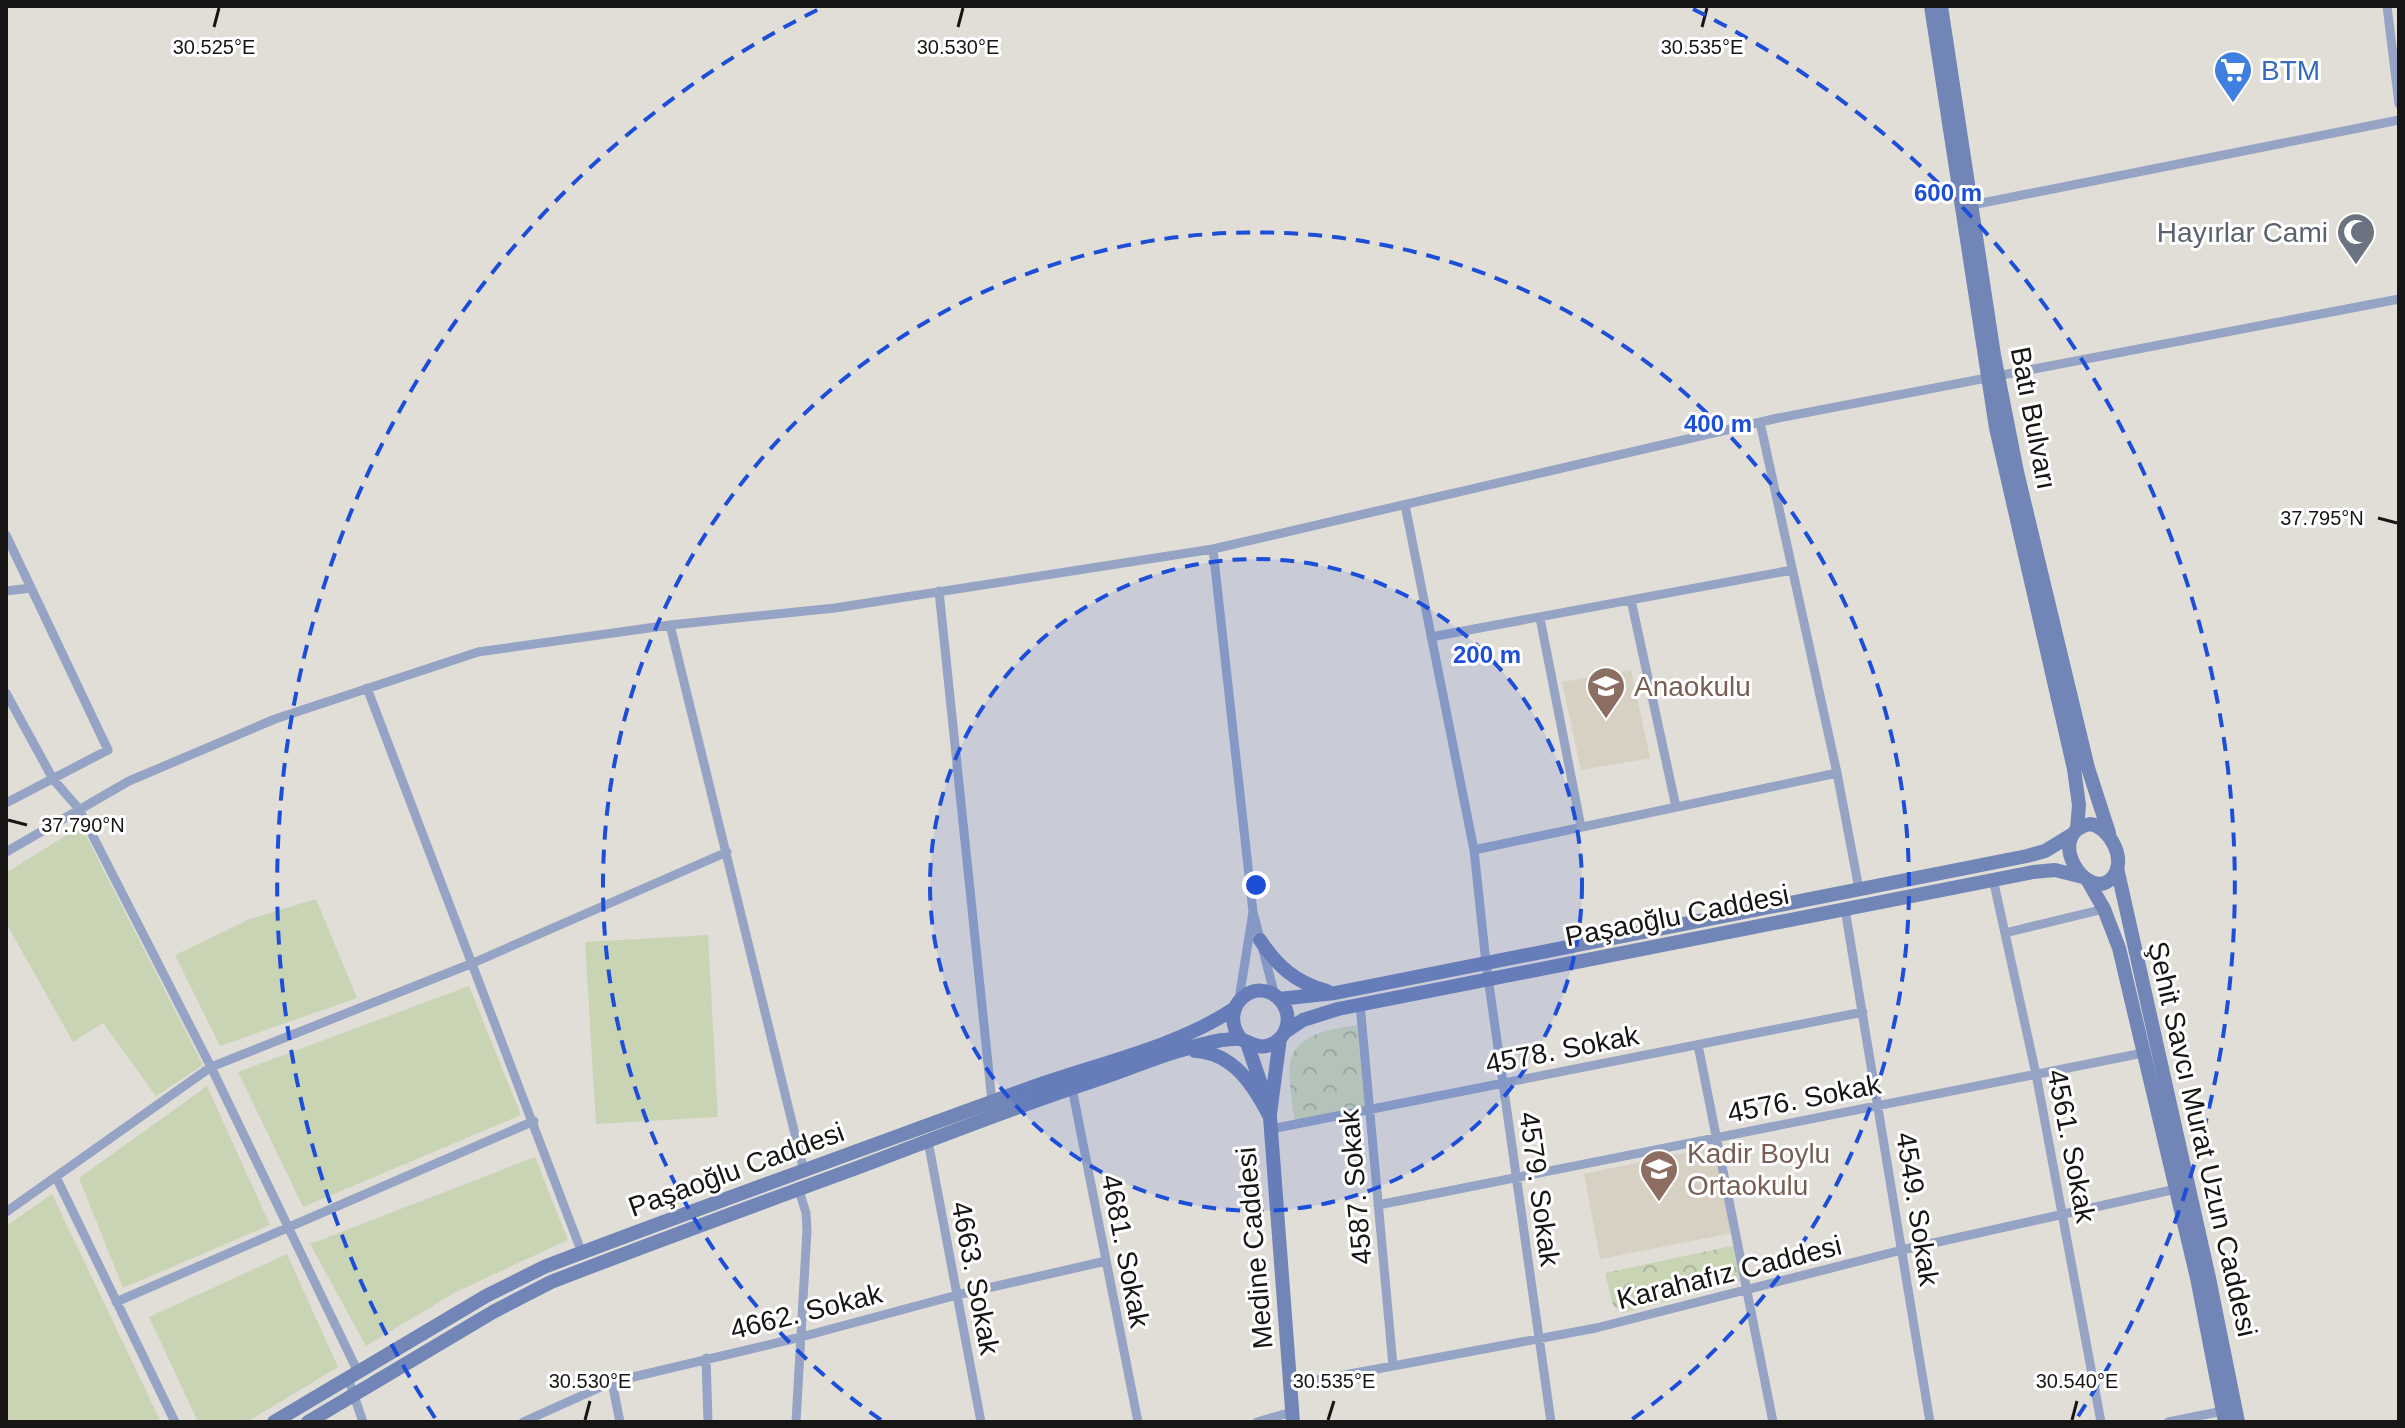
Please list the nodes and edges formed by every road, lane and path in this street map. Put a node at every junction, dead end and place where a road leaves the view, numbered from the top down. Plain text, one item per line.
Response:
1 (1931, 6) edge
2 (1941, 6) edge
3 (2387, 6) edge
4 (2399, 104) edge
5 (2399, 120) edge
6 (1972, 205) junction
7 (2399, 299) edge
8 (1992, 378) junction
9 (1760, 422) junction
10 (1405, 505) junction
11 (6, 535) edge
12 (1213, 549) junction
13 (1792, 570) junction
14 (31, 588) junction
15 (6, 591) edge
16 (939, 591) junction
17 (1631, 600) junction
18 (1540, 618) junction
19 (670, 625) junction
20 (1431, 637) junction
21 (367, 688) junction
22 (6, 693) edge
23 (1837, 773) junction
24 (53, 779) junction
25 (6, 803) edge
26 (1676, 807) junction
27 (79, 809) junction
28 (1581, 827) junction
29 (2075, 832) junction
30 (2109, 833) junction
31 (1474, 850) junction
32 (6, 852) edge
33 (727, 852) junction
34 (2117, 868) junction
35 (1993, 879) junction
36 (2085, 879) junction
37 (1859, 889) junction
38 (1845, 909) junction
39 (2104, 909) junction
40 (1253, 912) junction
41 (2005, 933) junction
42 (1260, 940) junction
43 (473, 963) junction
44 (1486, 963) junction
45 (1488, 979) junction
46 (1335, 993) junction
47 (1277, 997) junction
48 (1360, 1004) junction
49 (1236, 1005) junction
50 (1863, 1012) junction
51 (1282, 1035) junction
52 (1244, 1041) junction
53 (1698, 1045) junction
54 (1186, 1050) junction
55 (2143, 1053) junction
56 (211, 1067) junction
57 (2036, 1074) junction
58 (1503, 1083) junction
59 (1072, 1088) junction
60 (992, 1102) junction
61 (1878, 1106) junction
62 (1370, 1109) junction
63 (534, 1121) junction
64 (1270, 1123) junction
65 (1717, 1138) junction
66 (928, 1141) junction
67 (56, 1177) junction
68 (799, 1178) junction
69 (1516, 1178) junction
70 (2176, 1189) junction
71 (1378, 1205) junction
72 (6, 1212) edge
73 (2064, 1214) junction
74 (287, 1228) junction
75 (1902, 1250) junction
76 (582, 1253) junction
77 (1106, 1261) junction
78 (1748, 1290) junction
79 (957, 1295) junction
80 (116, 1302) junction
81 (801, 1337) junction
82 (1539, 1339) junction
83 (706, 1358) junction
84 (1393, 1366) junction
85 (353, 1375) junction
86 (612, 1382) junction
87 (1291, 1385) junction
88 (353, 1395) junction
89 (2224, 1416) edge
90 (1292, 1417) edge
91 (175, 1422) edge
92 (274, 1422) edge
93 (308, 1422) edge
94 (363, 1422) edge
95 (524, 1422) edge
96 (620, 1422) edge
97 (708, 1422) edge
98 (796, 1422) edge
99 (981, 1422) edge
100 (1138, 1422) edge
101 (1257, 1422) edge
102 (1551, 1422) edge
103 (1773, 1422) edge
104 (1930, 1422) edge
105 (2101, 1422) edge
106 (2168, 1422) edge
107 (2238, 1422) edge

1 - 8 street, Batı Bulvarı
2 - 6 street, Batı Bulvarı
3 - 4 street
5 - 6 street
6 - 8 street, Batı Bulvarı
7 - 8 street
8 - 9 street
8 - 29 street, Batı Bulvarı
8 - 30 street, Batı Bulvarı
9 - 10 street
9 - 13 street
10 - 12 street
10 - 20 street, 4579. Sokak
11 - 14 street
12 - 16 street
12 - 40 street
13 - 17 street
13 - 23 street
14 - 15 street
14 - 24 street
16 - 19 street
16 - 60 street
17 - 18 street
17 - 26 street
18 - 20 street
18 - 28 street
19 - 21 street
19 - 33 street
20 - 31 street, 4579. Sokak
21 - 27 street
21 - 43 street
22 - 24 street
23 - 26 street
23 - 37 street
24 - 25 street
24 - 27 street
26 - 28 street
27 - 32 street
27 - 56 street
28 - 31 street
29 - 30 street
29 - 36 street
29 - 37 street, Paşaoğlu Caddesi
30 - 34 street
31 - 44 street, 4579. Sokak
33 - 43 street
33 - 68 street
34 - 36 street
34 - 107 street, Şehit Savcı Murat Uzun Caddesi
35 - 36 street, Paşaoğlu Caddesi
35 - 38 street, Paşaoğlu Caddesi
35 - 41 street, 4561. Sokak
36 - 39 street, Şehit Savcı Murat Uzun Caddesi
37 - 44 street, Paşaoğlu Caddesi
38 - 45 street, Paşaoğlu Caddesi
38 - 50 street, 4549. Sokak
39 - 41 street
39 - 55 street, Şehit Savcı Murat Uzun Caddesi
40 - 42 street
40 - 49 street
41 - 57 street, 4561. Sokak
42 - 46 street
42 - 47 street
43 - 56 street
43 - 63 street
44 - 45 street, 4579. Sokak
44 - 46 street, Paşaoğlu Caddesi
45 - 48 street, Paşaoğlu Caddesi
45 - 58 street, 4579. Sokak
46 - 47 street, Paşaoğlu Caddesi
47 - 49 street
47 - 51 street
48 - 51 street, Paşaoğlu Caddesi
48 - 62 street, 4587. Sokak
49 - 52 street
49 - 60 street, Paşaoğlu Caddesi
50 - 53 street, 4578. Sokak
50 - 61 street, 4549. Sokak
51 - 52 street
51 - 64 street, Medine Caddesi
52 - 54 street, Paşaoğlu Caddesi
52 - 64 street, Medine Caddesi
53 - 58 street, 4578. Sokak
53 - 65 street
54 - 59 street, Paşaoğlu Caddesi
54 - 64 street
55 - 57 street, 4576. Sokak
55 - 70 street, Şehit Savcı Murat Uzun Caddesi
56 - 67 street
56 - 74 street
57 - 61 street, 4576. Sokak
57 - 73 street, 4561. Sokak
58 - 62 street, 4578. Sokak
58 - 69 street, 4579. Sokak
59 - 66 street, Paşaoğlu Caddesi
59 - 77 street, 4681. Sokak
60 - 68 street, Paşaoğlu Caddesi
61 - 65 street, 4576. Sokak
61 - 75 street, 4549. Sokak
62 - 64 street, 4578. Sokak
62 - 71 street, 4587. Sokak
63 - 74 street
63 - 76 street
64 - 87 street, Medine Caddesi
65 - 69 street, 4576. Sokak
65 - 78 street
66 - 68 street, Paşaoğlu Caddesi
66 - 79 street, 4663. Sokak
67 - 72 street
67 - 80 street
68 - 76 street, Paşaoğlu Caddesi
68 - 81 street
68 - 88 street, Paşaoğlu Caddesi
69 - 71 street, 4576. Sokak
69 - 82 street, 4579. Sokak
70 - 73 street, Karahafız Caddesi
70 - 89 street, Şehit Savcı Murat Uzun Caddesi
71 - 84 street, 4587. Sokak
73 - 75 street, Karahafız Caddesi
73 - 105 street, 4561. Sokak
74 - 80 street
74 - 85 street
75 - 78 street, Karahafız Caddesi
75 - 104 street, 4549. Sokak
76 - 85 street, Paşaoğlu Caddesi
77 - 79 street, 4662. Sokak
77 - 100 street, 4681. Sokak
78 - 82 street, Karahafız Caddesi
78 - 103 street
79 - 81 street, 4662. Sokak
79 - 99 street, 4663. Sokak
80 - 91 street
81 - 83 street, 4662. Sokak
81 - 98 street
82 - 84 street, Karahafız Caddesi
82 - 102 street, 4579. Sokak
83 - 86 street, 4662. Sokak
83 - 97 street
84 - 87 street, Karahafız Caddesi
85 - 88 street
85 - 92 street, Paşaoğlu Caddesi
86 - 95 street, 4662. Sokak
86 - 96 street
87 - 90 street, Medine Caddesi
88 - 93 street, Paşaoğlu Caddesi
88 - 94 street
89 - 106 street
90 - 101 street

